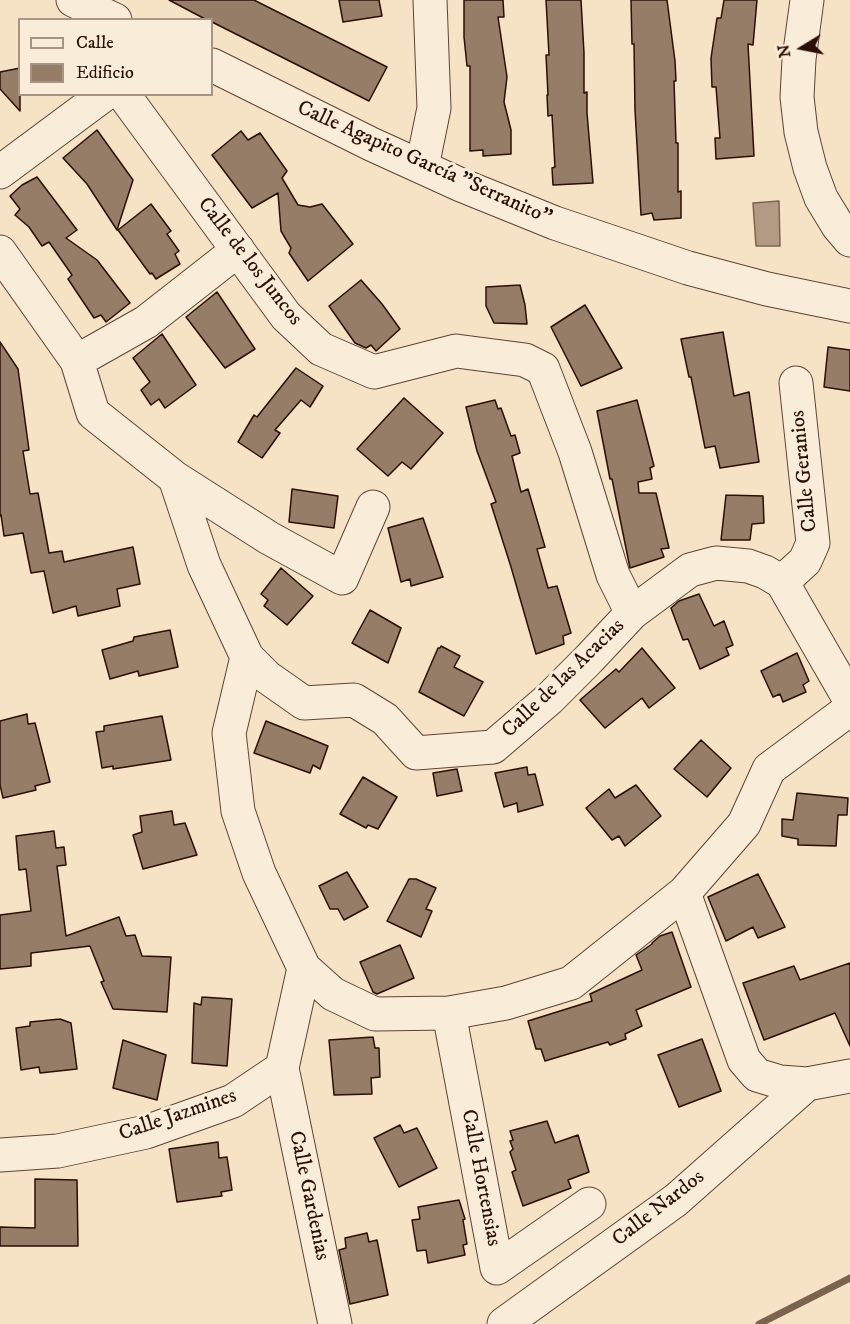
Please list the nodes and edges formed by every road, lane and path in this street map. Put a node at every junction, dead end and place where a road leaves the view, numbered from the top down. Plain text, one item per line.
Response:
1 (73, 0) edge
2 (430, 0) edge
3 (807, 0) edge
4 (110, 18) edge
5 (213, 65) edge
6 (102, 96) edge
7 (124, 96) edge
8 (422, 167) junction
9 (0, 172) edge
10 (850, 240) edge
11 (238, 250) junction
12 (0, 252) edge
13 (850, 306) edge
14 (78, 361) junction
15 (796, 383) dead end
16 (175, 478) junction
17 (373, 507) dead end
18 (782, 582) junction
19 (632, 614) junction
20 (247, 657) junction
21 (848, 692) edge
22 (684, 892) junction
23 (304, 968) junction
24 (449, 1012) junction
25 (282, 1068) junction
26 (850, 1076) edge
27 (807, 1084) junction
28 (0, 1155) edge
29 (589, 1204) dead end
30 (335, 1324) edge
31 (504, 1324) edge

1 - 4 street
2 - 8 street
3 - 10 street
5 - 8 street, Calle Agapito García "Serranito"
6 - 9 street
7 - 11 street, Calle de los Juncos
8 - 13 street, Calle Agapito García "Serranito"
11 - 14 street
11 - 19 street, Calle de los Juncos
12 - 14 street
14 - 16 street
15 - 18 street, Calle Geranios
16 - 17 street
16 - 20 street
18 - 19 street
18 - 21 street
19 - 20 street, Calle de las Acacias
20 - 23 street
21 - 22 street
22 - 24 street
22 - 27 street
23 - 24 street
23 - 25 street
24 - 29 street, Calle Hortensias
25 - 28 street, Calle Jazmines
25 - 30 street, Calle Gardenias
26 - 27 street
27 - 31 street, Calle Nardos

